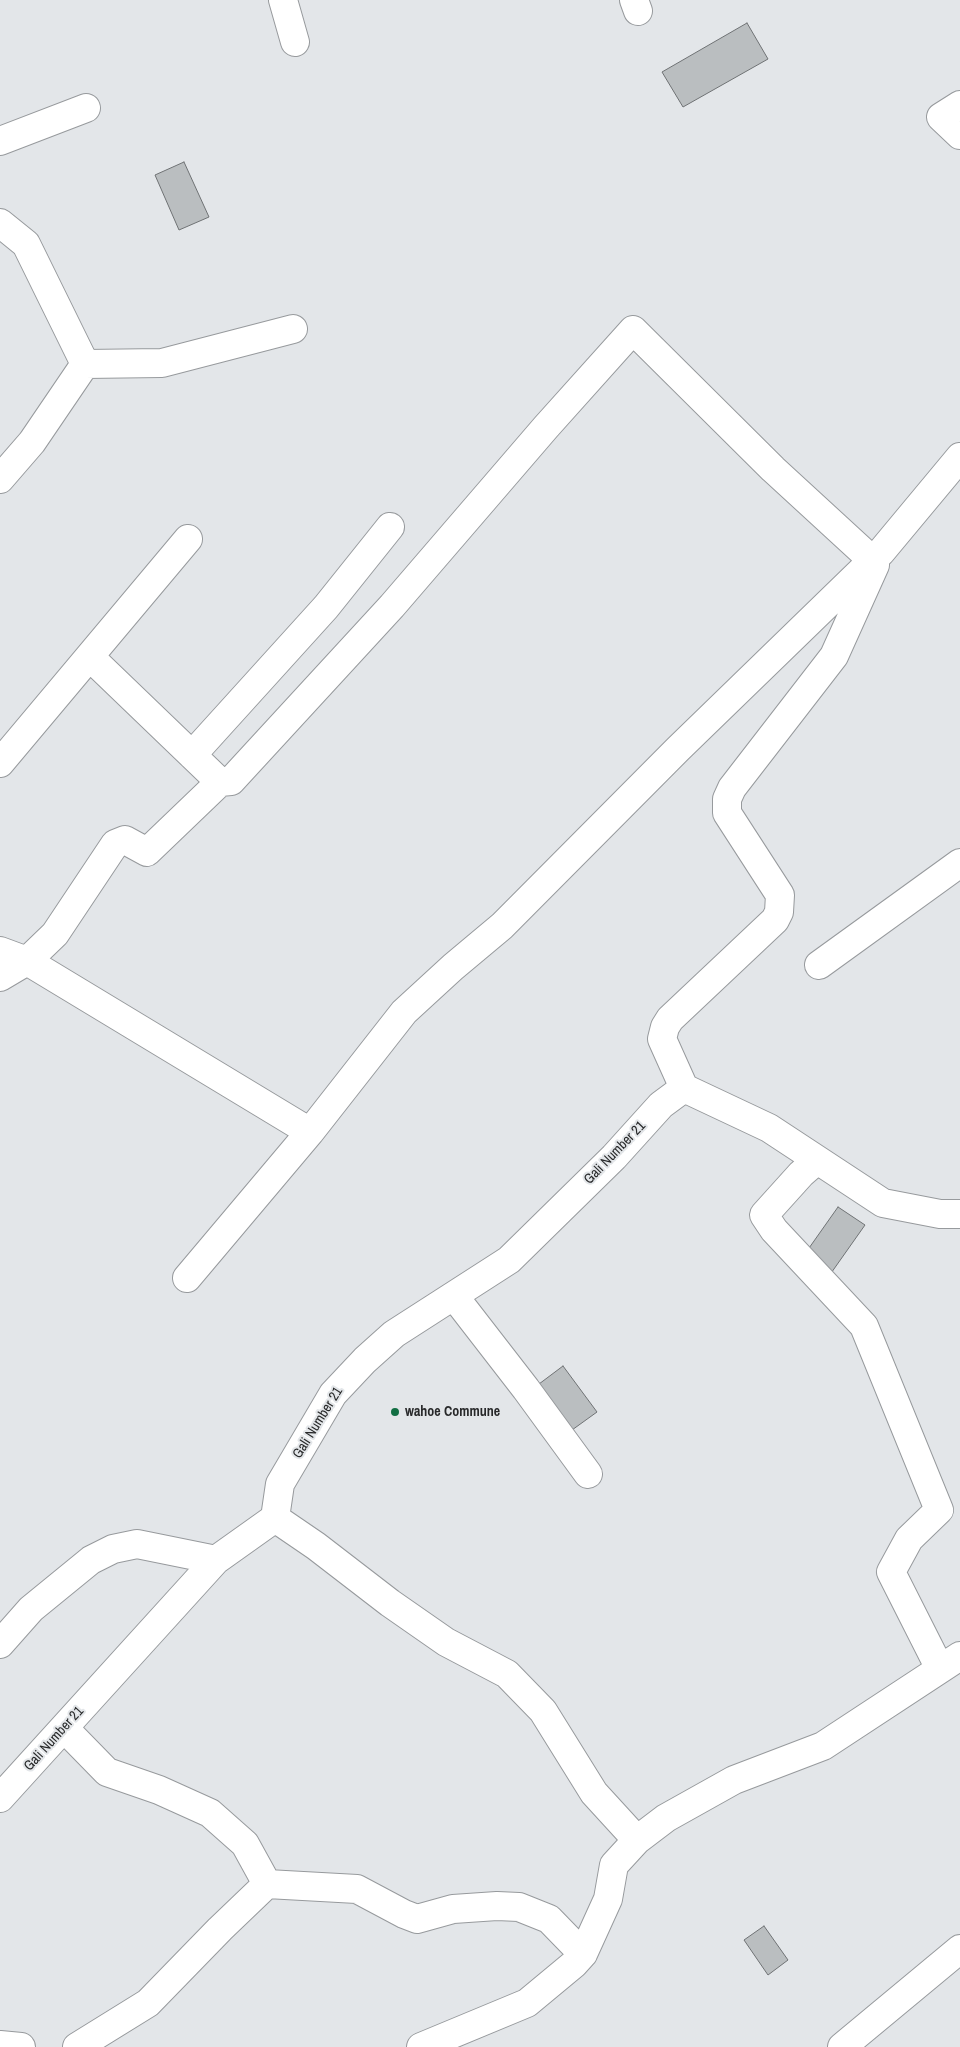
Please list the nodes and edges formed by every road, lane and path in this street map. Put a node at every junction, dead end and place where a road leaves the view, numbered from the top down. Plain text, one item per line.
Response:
1 (283, 0) edge
2 (295, 42) dead end
3 (960, 105) edge
4 (86, 108) dead end
5 (960, 135) edge
6 (0, 141) edge
7 (0, 222) edge
8 (293, 329) dead end
9 (85, 364) junction
10 (960, 458) edge
11 (0, 479) edge
12 (390, 527) dead end
13 (188, 539) dead end
14 (876, 556) junction
15 (90, 657) junction
16 (192, 755) junction
17 (0, 763) edge
18 (220, 782) junction
19 (960, 863) edge
20 (0, 951) edge
21 (27, 961) junction
22 (819, 965) dead end
23 (0, 977) edge
24 (684, 1088) junction
25 (310, 1132) junction
26 (817, 1160) junction
27 (960, 1214) edge
28 (187, 1278) dead end
29 (454, 1296) junction
30 (588, 1474) dead end
31 (274, 1518) junction
32 (216, 1560) junction
33 (0, 1644) edge
34 (950, 1663) edge
35 (64, 1728) junction
36 (0, 1798) edge
37 (637, 1840) junction
38 (267, 1884) junction
39 (960, 1949) edge
40 (583, 1954) junction
41 (0, 2045) edge
42 (21, 2047) edge
43 (77, 2047) edge
44 (421, 2047) edge
45 (842, 2047) edge

1 - 2 street
3 - 5 street
4 - 6 street
7 - 9 street
8 - 9 street
9 - 11 street
10 - 14 street
12 - 16 street
13 - 15 street
14 - 18 street
14 - 24 street
14 - 25 street
15 - 16 street
15 - 17 street
16 - 18 street
18 - 21 street
19 - 22 street
20 - 21 street
21 - 23 street
21 - 25 street
24 - 26 street
24 - 29 street, Gali Number 21
25 - 28 street
26 - 27 street
26 - 34 street
29 - 30 street
29 - 31 street, Gali Number 21
31 - 32 street, Gali Number 21
31 - 37 street
32 - 33 street
32 - 35 street, Gali Number 21
34 - 37 street
35 - 36 street, Gali Number 21
35 - 38 street
37 - 40 street
38 - 40 street
38 - 43 street
39 - 45 street
40 - 44 street
41 - 42 street

